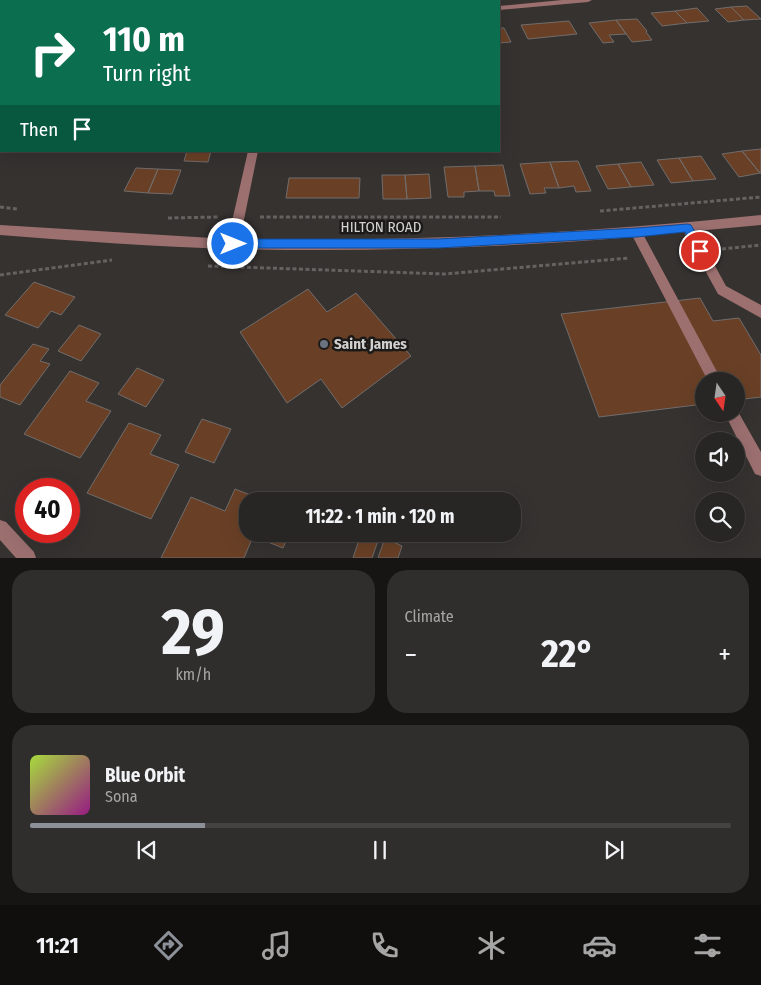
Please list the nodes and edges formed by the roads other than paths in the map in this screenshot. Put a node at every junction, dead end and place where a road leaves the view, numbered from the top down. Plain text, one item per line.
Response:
1 (588, 0) edge
2 (500, 8) edge
3 (252, 152) edge
4 (761, 220) edge
5 (688, 228) junction
6 (0, 230) edge
7 (637, 233) junction
8 (233, 244) junction
9 (761, 312) edge
10 (710, 372) edge
11 (736, 422) edge
12 (761, 468) edge
13 (0, 528) edge
14 (28, 558) edge

1 - 2 street
3 - 8 street
4 - 5 street, HILTON ROAD
5 - 7 street, HILTON ROAD
5 - 9 street
6 - 8 street, HILTON ROAD
7 - 8 street, HILTON ROAD
7 - 10 street
11 - 12 street
13 - 14 street

